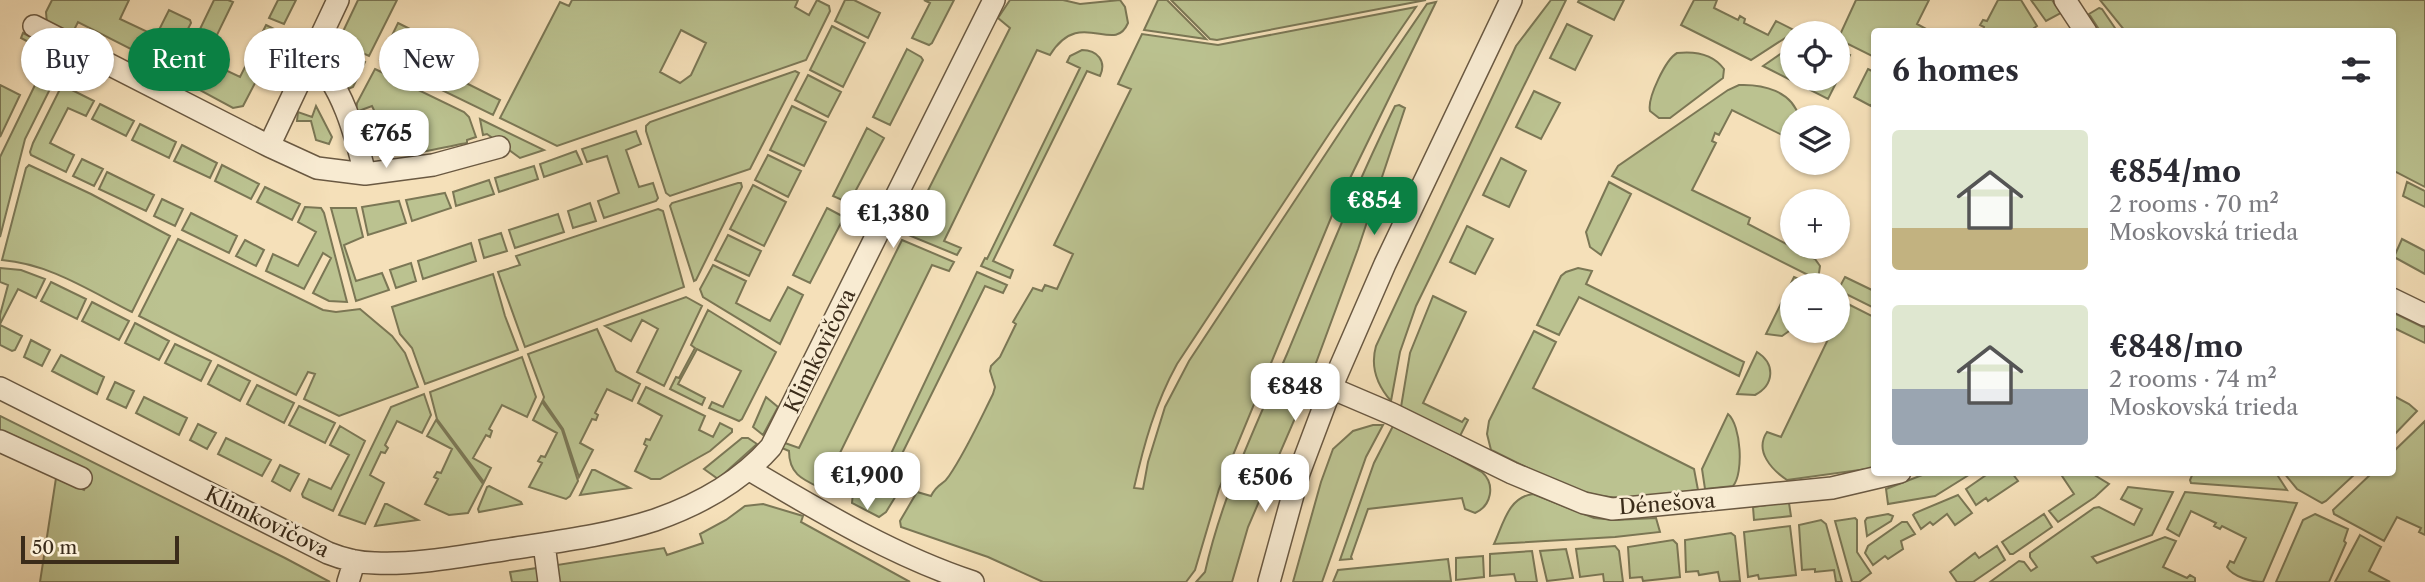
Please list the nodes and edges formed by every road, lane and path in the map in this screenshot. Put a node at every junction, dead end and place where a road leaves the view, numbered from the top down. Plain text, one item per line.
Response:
1 (338, 0) edge
2 (994, 0) edge
3 (1511, 0) edge
4 (2065, 0) edge
5 (34, 26) dead end
6 (325, 28) edge
7 (2083, 28) edge
8 (295, 91) edge
9 (336, 91) edge
10 (269, 146) junction
11 (499, 147) dead end
12 (365, 174) junction
13 (2396, 301) edge
14 (2425, 315) edge
15 (0, 388) edge
16 (1331, 388) junction
17 (0, 441) edge
18 (750, 470) junction
19 (1883, 476) edge
20 (81, 478) dead end
21 (544, 544) junction
22 (351, 560) junction
23 (1268, 577) edge
24 (348, 582) edge
25 (549, 582) edge
26 (973, 582) edge

1 - 6 street
2 - 18 street, Klimkovičova
3 - 16 street
4 - 7 street
5 - 10 street
8 - 10 street
9 - 12 street
10 - 12 street
11 - 12 street
13 - 14 street
15 - 22 street, Klimkovičova
16 - 19 street, Dénešova
16 - 23 street
17 - 20 street
18 - 21 street, Klimkovičova
18 - 26 street
21 - 22 street, Klimkovičova
21 - 25 street
22 - 24 street

